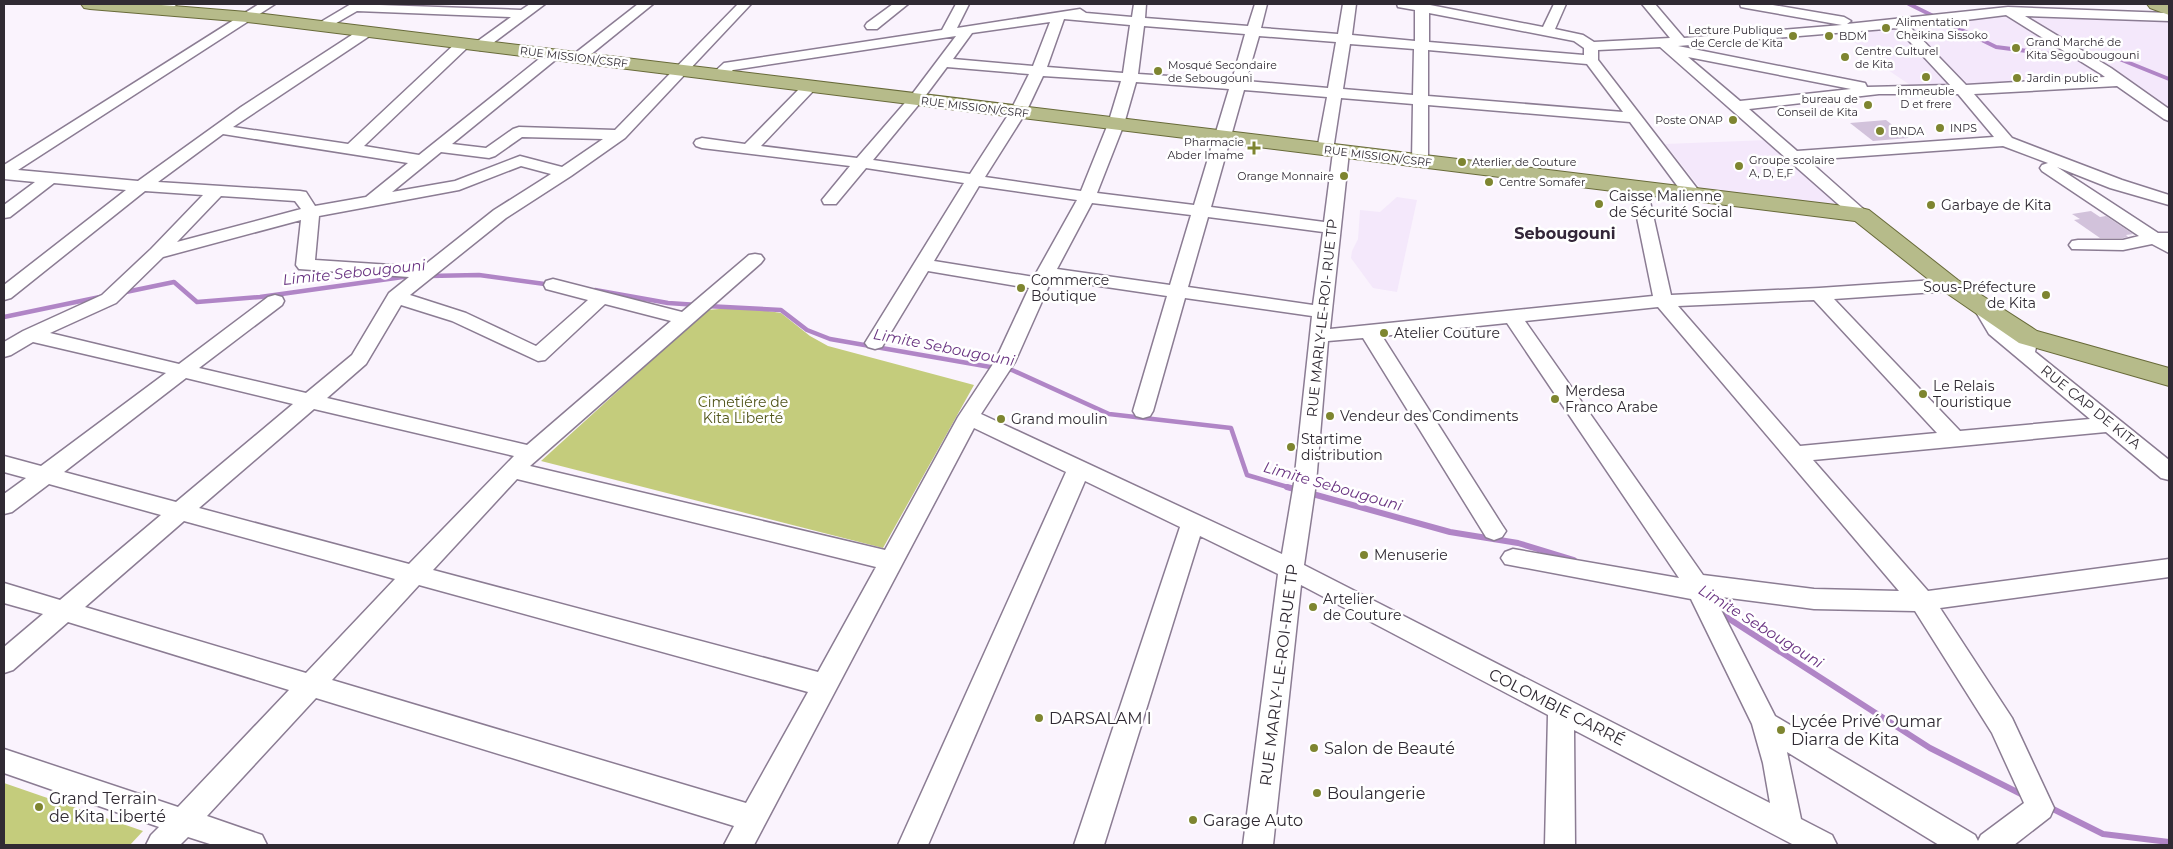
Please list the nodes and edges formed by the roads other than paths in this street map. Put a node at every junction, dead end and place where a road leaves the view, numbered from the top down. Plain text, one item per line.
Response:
1 (90, 4) edge
2 (268, 4) edge
3 (538, 4) edge
4 (646, 4) edge
5 (744, 4) edge
6 (901, 4) edge
7 (962, 4) edge
8 (1261, 4) edge
9 (1350, 4) edge
10 (1403, 4) edge
11 (1560, 4) edge
12 (1648, 4) edge
13 (1746, 4) edge
14 (2156, 4) edge
15 (358, 5) edge
16 (1132, 5) edge
17 (166, 7) edge
18 (1422, 7) junction
19 (1440, 7) edge
20 (2002, 7) edge
21 (2169, 10) edge
22 (525, 14) junction
23 (1062, 16) junction
24 (247, 17) junction
25 (2169, 18) edge
26 (1136, 22) junction
27 (1900, 24) junction
28 (321, 26) junction
29 (872, 26) dead end
30 (1874, 26) junction
31 (968, 29) junction
32 (1253, 31) junction
33 (366, 32) junction
34 (1547, 32) junction
35 (947, 33) junction
36 (1757, 36) junction
37 (1344, 39) junction
38 (472, 45) junction
39 (1421, 45) junction
40 (1672, 45) junction
41 (1591, 53) junction
42 (554, 54) junction
43 (579, 57) junction
44 (944, 62) junction
45 (682, 70) junction
46 (1038, 71) junction
47 (1790, 71) junction
48 (718, 75) junction
49 (1130, 77) junction
50 (2119, 81) junction
51 (1238, 85) junction
52 (809, 87) junction
53 (1962, 89) junction
54 (1879, 90) junction
55 (1335, 94) junction
56 (1822, 96) junction
57 (915, 100) junction
58 (1421, 101) junction
59 (1737, 106) junction
60 (1018, 112) junction
61 (2169, 116) edge
62 (1635, 118) junction
63 (1116, 124) junction
64 (219, 129) junction
65 (619, 135) junction
66 (1223, 137) junction
67 (2006, 140) junction
68 (702, 143) dead end
69 (438, 147) junction
70 (352, 149) junction
71 (748, 149) junction
72 (1333, 151) junction
73 (1794, 156) junction
74 (422, 160) junction
75 (1420, 161) junction
76 (862, 163) junction
77 (4, 173) edge
78 (565, 173) junction
79 (51, 178) junction
80 (974, 181) junction
81 (142, 186) junction
82 (1639, 188) junction
83 (216, 191) junction
84 (1693, 195) junction
85 (1087, 196) junction
86 (830, 200) dead end
87 (2169, 200) edge
88 (370, 202) junction
89 (2169, 203) edge
90 (2110, 207) junction
91 (1202, 211) junction
92 (311, 212) junction
93 (4, 213) edge
94 (1861, 215) junction
95 (1332, 228) junction
96 (2165, 241) edge
97 (2078, 245) dead end
98 (157, 253) junction
99 (755, 259) dead end
100 (922, 264) junction
101 (424, 273) junction
102 (1043, 279) junction
103 (553, 285) dead end
104 (1950, 285) junction
105 (1178, 292) junction
106 (4, 294) edge
107 (1819, 294) junction
108 (396, 297) junction
109 (602, 297) junction
110 (275, 301) dead end
111 (1663, 301) junction
112 (1322, 312) junction
113 (1512, 316) junction
114 (686, 319) junction
115 (1369, 331) junction
116 (30, 335) junction
117 (1319, 336) junction
118 (875, 342) dead end
119 (2026, 345) junction
120 (4, 351) edge
121 (182, 371) junction
122 (2169, 377) edge
123 (309, 401) junction
124 (1143, 411) dead end
125 (969, 416) junction
126 (2111, 424) junction
127 (1954, 438) junction
128 (2169, 449) edge
129 (2146, 451) junction
130 (531, 453) junction
131 (1795, 454) junction
132 (4, 464) edge
133 (1079, 468) junction
134 (512, 470) junction
135 (2169, 472) edge
136 (44, 475) junction
137 (1303, 494) joint
138 (4, 506) edge
139 (180, 512) junction
140 (1193, 523) junction
141 (1494, 531) dead end
142 (1513, 558) dead end
143 (891, 561) junction
144 (2169, 568) edge
145 (1291, 569) junction
146 (414, 575) junction
147 (1697, 587) junction
148 (4, 593) edge
149 (1922, 601) junction
150 (63, 611) junction
151 (4, 662) edge
152 (311, 685) junction
153 (824, 685) junction
154 (1561, 710) junction
155 (1765, 724) junction
156 (4, 761) edge
157 (753, 818) junction
158 (183, 822) junction
159 (1788, 828) junction
160 (1817, 844) edge
161 (162, 845) edge
162 (252, 845) edge
163 (739, 845) edge
164 (913, 845) edge
165 (1090, 845) edge
166 (1258, 845) edge
167 (1560, 845) edge
168 (1965, 845) edge
169 (1991, 845) edge

1 - 17 main road, RUE MISSION/CSRF
2 - 24 street
3 - 22 street
4 - 43 street
5 - 45 street
6 - 29 street
7 - 35 street
8 - 32 street
9 - 37 street, RUE MARLY-LE-ROI- RUE TP
10 - 18 street
11 - 34 street
12 - 40 street
13 - 30 street
14 - 21 main road
15 - 22 street
15 - 28 street
16 - 23 street
16 - 26 street
17 - 24 main road, RUE MISSION/CSRF
18 - 19 street
18 - 39 street
19 - 34 street
20 - 25 street
20 - 27 street
20 - 50 street
22 - 38 street
23 - 26 street
23 - 31 street
23 - 46 street
24 - 28 main road, RUE MISSION/CSRF
24 - 77 street
26 - 32 street
26 - 49 street
27 - 30 street
27 - 53 street
28 - 33 main road, RUE MISSION/CSRF
30 - 36 street
31 - 35 street
31 - 44 street
32 - 37 street
32 - 51 street
33 - 38 main road, RUE MISSION/CSRF
33 - 64 street
34 - 41 street
35 - 48 street
36 - 40 street
36 - 47 street
37 - 39 street
37 - 55 street, RUE MARLY-LE-ROI- RUE TP
38 - 42 main road, RUE MISSION/CSRF
38 - 70 street
39 - 41 street
39 - 58 street
40 - 41 street
40 - 47 street
40 - 59 street
41 - 62 street
42 - 43 main road, RUE MISSION/CSRF
42 - 69 street
43 - 45 main road, RUE MISSION/CSRF
44 - 46 street
44 - 57 street
45 - 48 main road, RUE MISSION/CSRF
45 - 65 street
46 - 49 street
46 - 60 street
47 - 54 street
47 - 56 street
48 - 52 main road, RUE MISSION/CSRF
49 - 51 street
49 - 63 street
50 - 53 street
50 - 61 street
51 - 55 street
51 - 66 street
52 - 57 main road, RUE MISSION/CSRF
52 - 71 street
53 - 54 street
53 - 67 street
54 - 56 street
55 - 58 street
55 - 72 street, RUE MARLY-LE-ROI- RUE TP
56 - 59 street
57 - 60 main road, RUE MISSION/CSRF
57 - 76 street
58 - 62 street
58 - 75 street
59 - 73 street
60 - 63 main road, RUE MISSION/CSRF
60 - 80 street
62 - 84 street
63 - 66 main road, RUE MISSION/CSRF
63 - 85 street
64 - 70 street
64 - 81 street
65 - 69 street
65 - 78 street
66 - 72 main road, RUE MISSION/CSRF
66 - 91 street
67 - 73 street
67 - 87 street
67 - 90 street
68 - 71 street
69 - 74 street
70 - 74 street
71 - 76 street
72 - 75 main road, RUE MISSION/CSRF
72 - 95 street, RUE MARLY-LE-ROI- RUE TP
73 - 94 street
74 - 88 street
75 - 82 main road, RUE MISSION/CSRF
76 - 80 street
76 - 86 street
77 - 79 street
78 - 88 street
78 - 101 street
79 - 81 street
79 - 93 street
80 - 85 street
80 - 100 street
81 - 83 street
81 - 106 street
82 - 84 main road, RUE MISSION/CSRF
82 - 111 street
83 - 92 street
83 - 98 street
84 - 94 main road, RUE MISSION/CSRF
85 - 91 street
85 - 102 street
88 - 92 street
89 - 90 street
90 - 96 street
91 - 95 street
91 - 105 street
92 - 98 street
92 - 101 street
94 - 104 main road
95 - 112 street, RUE MARLY-LE-ROI- RUE TP
96 - 97 street
98 - 116 street
99 - 114 street
100 - 102 street
100 - 118 street
101 - 108 street
102 - 105 street
102 - 125 street
103 - 109 street
104 - 107 street
104 - 119 main road
105 - 112 street
105 - 124 street
107 - 111 street
107 - 127 street
108 - 109 street
108 - 123 street
109 - 114 street
110 - 121 street
111 - 113 street
111 - 131 street
112 - 117 street, RUE MARLY-LE-ROI- RUE TP
113 - 115 street
113 - 147 street
114 - 130 street
115 - 117 street
115 - 141 street
116 - 120 street
116 - 121 street
117 - 137 street, RUE MARLY-LE-ROI- RUE TP
119 - 122 main road
119 - 126 street, RUE CAP DE KITA
121 - 123 street
121 - 136 street
123 - 130 street
123 - 139 street
125 - 133 street, COLOMBIE CARRÉ
125 - 143 street
126 - 127 street
126 - 129 street, RUE CAP DE KITA
127 - 131 street
128 - 129 street
129 - 135 street, RUE CAP DE KITA
130 - 134 street
131 - 149 street
132 - 136 street
133 - 140 street, COLOMBIE CARRÉ
133 - 164 street
134 - 143 street
134 - 146 street
136 - 138 street
136 - 139 street
137 - 145 street, RUE MARLY-LE-ROI-RUE TP
139 - 146 street
139 - 150 street
140 - 145 street, COLOMBIE CARRÉ
140 - 165 street
142 - 147 street
143 - 153 street
144 - 149 street
145 - 154 street, COLOMBIE CARRÉ
145 - 166 street, RUE MARLY-LE-ROI-RUE TP
146 - 152 street
146 - 153 street
147 - 149 street
147 - 155 street
148 - 150 street
149 - 169 street
150 - 151 street
150 - 152 street
152 - 157 street
152 - 158 street
153 - 157 street
154 - 159 street, COLOMBIE CARRÉ
154 - 167 street
155 - 159 street
155 - 168 street
156 - 158 street
157 - 163 street
158 - 161 street
158 - 162 street
159 - 160 street, COLOMBIE CARRÉ

